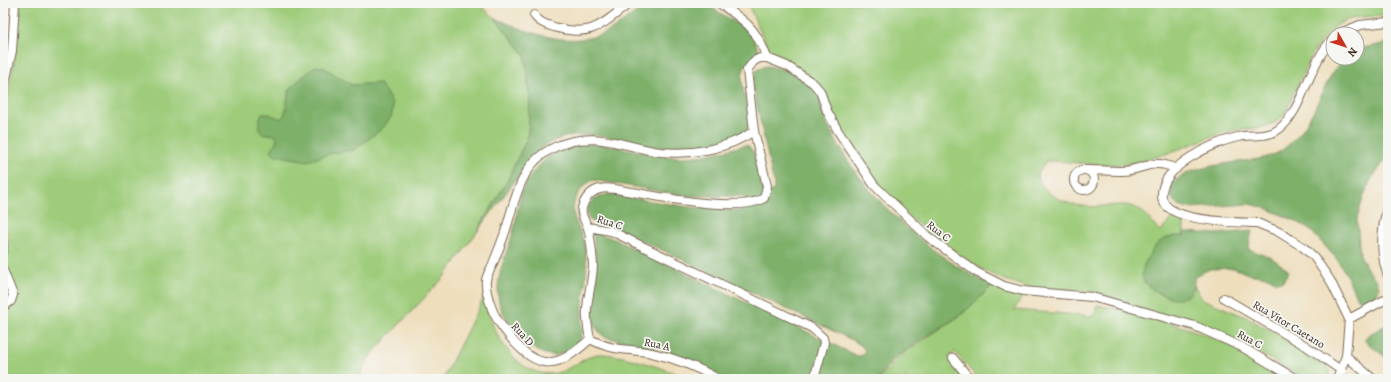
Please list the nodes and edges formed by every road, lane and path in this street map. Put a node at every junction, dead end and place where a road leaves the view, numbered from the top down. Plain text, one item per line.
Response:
1 (16, 3) edge
2 (630, 3) edge
3 (719, 3) edge
4 (534, 15) dead end
5 (1388, 22) edge
6 (1360, 26) edge
7 (1325, 50) edge
8 (767, 58) junction
9 (3, 92) edge
10 (754, 131) junction
11 (1176, 169) junction
12 (1087, 170) dead end
13 (1388, 206) edge
14 (588, 227) junction
15 (3, 242) edge
16 (3, 251) edge
17 (3, 270) edge
18 (1388, 276) edge
19 (1224, 298) dead end
20 (1388, 298) edge
21 (3, 307) edge
22 (1349, 319) junction
23 (590, 339) junction
24 (1346, 356) junction
25 (953, 358) dead end
26 (1342, 371) junction
27 (718, 379) edge
28 (814, 379) edge
29 (970, 379) edge
30 (1296, 379) edge
31 (1338, 379) edge
32 (1373, 379) edge

1 - 9 street
2 - 4 street
3 - 8 street
5 - 6 street
7 - 11 street
8 - 10 street
8 - 30 street, Rua C
10 - 14 street
10 - 23 street, Rua D
11 - 12 street
11 - 22 street
13 - 18 street
14 - 23 street
14 - 28 street, Rua C
15 - 16 street
17 - 21 street
19 - 26 street, Rua Vitor Caetano
20 - 22 street
22 - 24 street
23 - 27 street, Rua A
24 - 26 street
24 - 32 street
25 - 29 street
26 - 31 street

